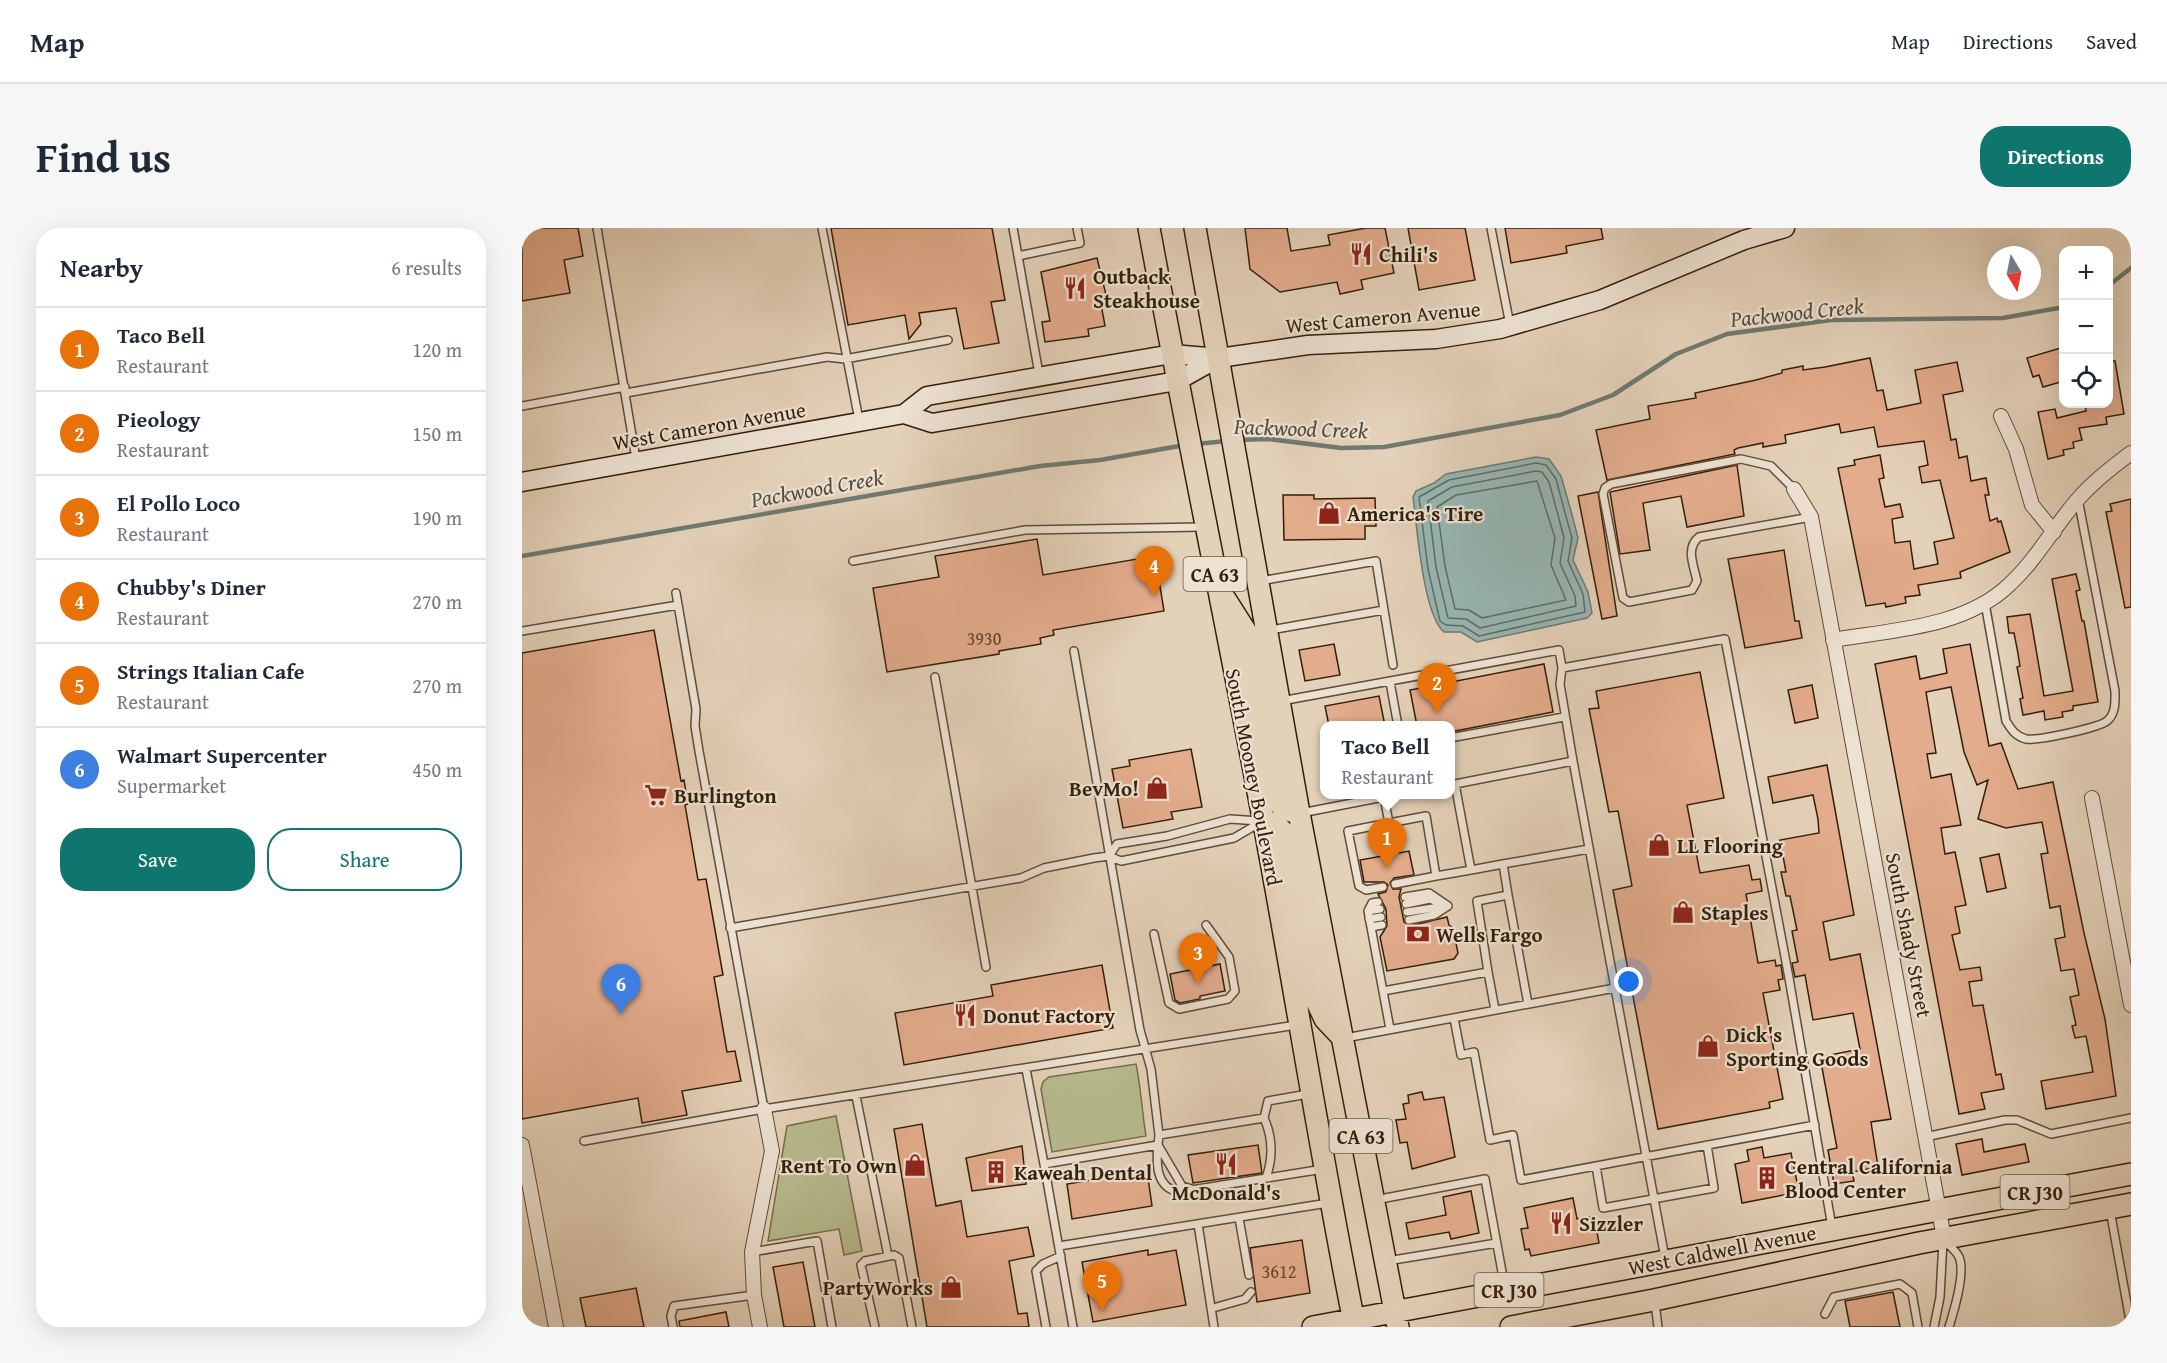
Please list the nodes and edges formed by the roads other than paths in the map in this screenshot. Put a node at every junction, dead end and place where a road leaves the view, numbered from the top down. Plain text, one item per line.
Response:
1 (597, 228) edge
2 (822, 228) edge
3 (1013, 228) edge
4 (1077, 228) edge
5 (1149, 228) edge
6 (1194, 228) edge
7 (1491, 228) edge
8 (1785, 228) edge
9 (1018, 256) junction
10 (1510, 327) junction
11 (948, 340) dead end
12 (1172, 354) junction
13 (1219, 358) junction
14 (845, 359) junction
15 (1039, 377) junction
16 (1177, 381) junction
17 (625, 390) junction
18 (522, 406) edge
19 (904, 414) junction
20 (2001, 416) dead end
21 (859, 423) junction
22 (2131, 453) edge
23 (637, 462) junction
24 (522, 482) edge
25 (1794, 489) joint
26 (2078, 499) junction
27 (1810, 517) junction
28 (1205, 527) junction
29 (2054, 532) junction
30 (853, 561) dead end
31 (1257, 582) junction
32 (1217, 586) junction
33 (676, 593) dead end
34 (1985, 603) junction
35 (678, 605) junction
36 (1384, 610) junction
37 (522, 631) edge
38 (1266, 631) junction
39 (1833, 640) junction
40 (1074, 651) dead end
41 (1393, 665) dead end
42 (1562, 668) junction
43 (935, 677) dead end
44 (1390, 681) junction
45 (1278, 702) junction
46 (1564, 717) junction
47 (1397, 721) edge
48 (1455, 737) edge
49 (1573, 761) junction
50 (1455, 784) edge
51 (1455, 794) edge
52 (2092, 798) dead end
53 (1358, 799) edge
54 (1384, 799) edge
55 (1299, 813) junction
56 (1264, 821) junction
57 (1389, 823) junction
58 (1589, 849) junction
59 (1109, 856) junction
60 (1503, 864) junction
61 (1471, 870) junction
62 (1436, 876) junction
63 (1395, 884) dead end
64 (971, 887) junction
65 (1383, 887) dead end
66 (1508, 895) junction
67 (1407, 908) joint
68 (1369, 919) junction
69 (1206, 925) dead end
70 (730, 928) junction
71 (1154, 934) dead end
72 (986, 967) dead end
73 (1488, 972) junction
74 (1615, 988) junction
75 (1383, 991) junction
76 (1528, 1004) junction
77 (2131, 1005) edge
78 (1495, 1010) junction
79 (1454, 1018) junction
80 (1299, 1024) junction
81 (1390, 1029) junction
82 (1343, 1038) junction
83 (1144, 1048) junction
84 (1026, 1069) junction
85 (1311, 1094) junction
86 (856, 1096) junction
87 (764, 1109) junction
88 (1264, 1118) junction
89 (2131, 1118) edge
90 (1815, 1125) junction
91 (1159, 1135) junction
92 (1925, 1137) junction
93 (584, 1141) dead end
94 (522, 1145) edge
95 (1158, 1145) junction
96 (1707, 1145) junction
97 (1647, 1157) junction
98 (1044, 1164) junction
99 (1596, 1166) junction
100 (1324, 1169) junction
101 (2131, 1174) edge
102 (1266, 1178) junction
103 (1195, 1190) junction
104 (1654, 1199) junction
105 (1373, 1200) junction
106 (1330, 1202) junction
107 (2131, 1204) edge
108 (2110, 1208) junction
109 (1939, 1209) junction
110 (1239, 1218) junction
111 (1198, 1224) junction
112 (1832, 1229) junction
113 (1944, 1238) junction
114 (1497, 1243) junction
115 (1059, 1246) junction
116 (752, 1252) junction
117 (888, 1256) junction
118 (1061, 1256) junction
119 (1385, 1261) junction
120 (1665, 1261) junction
121 (1249, 1275) dead end
122 (1506, 1290) junction
123 (1251, 1292) dead end
124 (754, 1295) junction
125 (1654, 1300) junction
126 (1213, 1308) junction
127 (1825, 1314) dead end
128 (1397, 1319) edge
129 (1355, 1323) edge
130 (2131, 1326) edge
131 (556, 1327) edge
132 (673, 1327) edge
133 (760, 1327) edge
134 (832, 1327) edge
135 (874, 1327) edge
136 (912, 1327) edge
137 (1046, 1327) edge
138 (1073, 1327) edge
139 (1214, 1327) edge
140 (1313, 1327) edge
141 (1511, 1327) edge
142 (1658, 1327) edge
143 (1918, 1327) edge
144 (1934, 1327) edge
145 (1949, 1327) edge

1 - 17 lane
2 - 14 lane
3 - 9 lane
4 - 9 lane
5 - 12 main road, South Mooney Boulevard / CA 63
6 - 13 main road, South Mooney Boulevard / CA 63
7 - 10 lane
8 - 10 street, West Cameron Avenue
9 - 15 lane
10 - 13 street, West Cameron Avenue
11 - 14 lane
12 - 13 street, West Cameron Avenue
12 - 15 street, West Cameron Avenue
12 - 16 main road, South Mooney Boulevard / CA 63
13 - 16 street, West Cameron Avenue
13 - 31 main road, South Mooney Boulevard / CA 63
14 - 17 lane
14 - 21 lane
15 - 19 street, West Cameron Avenue
16 - 19 street, West Cameron Avenue
16 - 28 main road, South Mooney Boulevard / CA 63
17 - 18 lane
17 - 23 lane
19 - 21 street, West Cameron Avenue
20 - 29 street
21 - 23 street, West Cameron Avenue
22 - 26 street
23 - 24 street, West Cameron Avenue
25 - 27 street, South Shady Street
25 - 27 lane
26 - 29 street
26 - 34 lane
27 - 39 street, South Shady Street
28 - 30 lane
28 - 32 main road, South Mooney Boulevard / CA 63
29 - 34 street
31 - 36 lane
31 - 38 main road, South Mooney Boulevard / CA 63
32 - 55 main road
32 - 56 main road, South Mooney Boulevard / CA 63
33 - 35 lane
34 - 39 street
35 - 37 lane
35 - 70 lane
36 - 38 lane
36 - 41 lane
38 - 45 main road, South Mooney Boulevard / CA 63
39 - 92 street, South Shady Street
40 - 59 lane
42 - 44 lane
42 - 46 lane
42 - 90 lane
43 - 64 lane
44 - 45 lane
44 - 47 lane
45 - 55 main road, South Mooney Boulevard / CA 63
46 - 48 lane
46 - 49 lane
49 - 50 lane
49 - 58 lane
51 - 61 lane
52 - 77 street
53 - 55 lane
54 - 57 lane
55 - 82 main road, South Mooney Boulevard / CA 63
56 - 59 lane
56 - 59 lane
56 - 80 main road, South Mooney Boulevard / CA 63
56 - 82 main road
57 - 62 lane
57 - 65 lane
58 - 60 lane
58 - 74 lane
59 - 64 lane
59 - 83 lane
60 - 61 lane
60 - 66 lane
61 - 62 lane
62 - 63 lane
64 - 70 lane
64 - 72 lane
66 - 73 lane
66 - 76 lane
67 - 67 lane
68 - 68 lane
68 - 75 lane
69 - 71 lane
70 - 87 lane
73 - 75 lane
73 - 78 lane
74 - 76 lane
74 - 97 lane
75 - 81 lane
76 - 78 lane
78 - 79 lane
79 - 81 lane
79 - 99 lane
80 - 83 lane
80 - 85 main road, South Mooney Boulevard / CA 63
81 - 82 lane
82 - 105 main road, South Mooney Boulevard / CA 63
83 - 84 lane
83 - 91 lane
84 - 86 lane
84 - 98 lane
85 - 88 lane
85 - 100 main road, South Mooney Boulevard / CA 63
86 - 87 lane
86 - 117 lane
87 - 93 lane
87 - 116 street
88 - 91 lane
88 - 102 lane
89 - 92 lane
90 - 96 lane
90 - 112 lane
91 - 95 lane
92 - 109 street, South Shady Street
94 - 131 street
95 - 98 lane
95 - 103 lane
95 - 103 lane
96 - 97 lane
96 - 104 lane
97 - 99 lane
97 - 104 lane
98 - 115 lane
99 - 104 lane
100 - 102 lane
100 - 106 main road, South Mooney Boulevard / CA 63
101 - 109 main road, West Caldwell Avenue / CR J30
102 - 103 lane
104 - 120 lane
105 - 114 lane
105 - 119 main road, South Mooney Boulevard / CA 63
106 - 110 lane
106 - 129 main road, South Mooney Boulevard / CA 63
107 - 108 main road, West Caldwell Avenue / CR J30
108 - 113 main road, West Caldwell Avenue / CR J30
108 - 130 lane
109 - 112 main road, West Caldwell Avenue / CR J30
109 - 113 street, South Shady Street
110 - 111 lane
110 - 121 lane
111 - 115 lane
111 - 126 lane
112 - 120 main road, West Caldwell Avenue / CR J30
113 - 125 main road, West Caldwell Avenue / CR J30
113 - 144 lane
113 - 145 lane
114 - 119 lane
114 - 122 lane
115 - 118 lane
116 - 124 street
116 - 134 lane
117 - 135 lane
117 - 136 lane
118 - 137 lane
118 - 138 lane
119 - 128 main road, South Mooney Boulevard / CA 63
120 - 122 main road, West Caldwell Avenue / CR J30
122 - 128 main road, West Caldwell Avenue / CR J30
123 - 126 lane
124 - 132 lane
124 - 133 street
125 - 141 main road, West Caldwell Avenue / CR J30
125 - 142 lane
126 - 139 lane
127 - 143 lane
128 - 129 main road, West Caldwell Avenue / CR J30
129 - 140 main road, West Caldwell Avenue / CR J30

